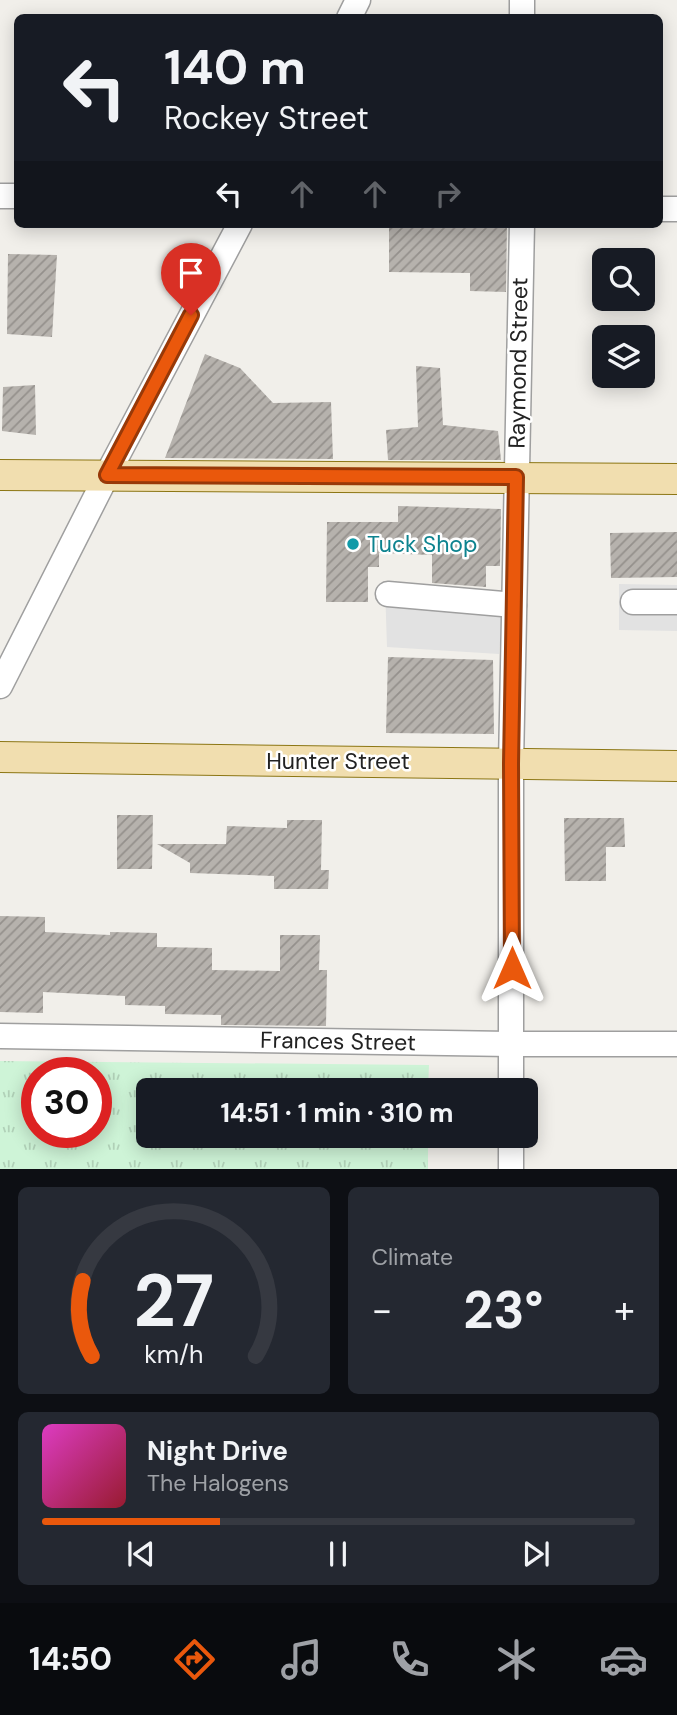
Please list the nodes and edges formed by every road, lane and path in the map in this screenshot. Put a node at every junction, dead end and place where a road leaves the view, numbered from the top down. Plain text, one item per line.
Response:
1 (238, 228) edge
2 (522, 228) edge
3 (0, 475) edge
4 (107, 475) junction
5 (516, 477) junction
6 (677, 479) edge
7 (388, 594) dead end
8 (633, 602) dead end
9 (677, 602) edge
10 (514, 605) junction
11 (0, 686) edge
12 (0, 757) edge
13 (511, 764) junction
14 (677, 766) edge
15 (0, 1036) edge
16 (512, 1044) junction
17 (677, 1044) edge
18 (511, 1078) edge
19 (511, 1148) edge
20 (511, 1169) edge

1 - 4 street
2 - 5 street, Raymond Street
3 - 4 main road
4 - 5 main road
4 - 11 street
5 - 6 main road
5 - 10 street, Raymond Street
7 - 10 street
8 - 9 street
10 - 13 street, Raymond Street
12 - 13 main road, Hunter Street
13 - 14 main road, Hunter Street
13 - 16 street, Raymond Street
15 - 16 street, Frances Street
16 - 17 street, Frances Street
16 - 18 street, Raymond Street
19 - 20 street

